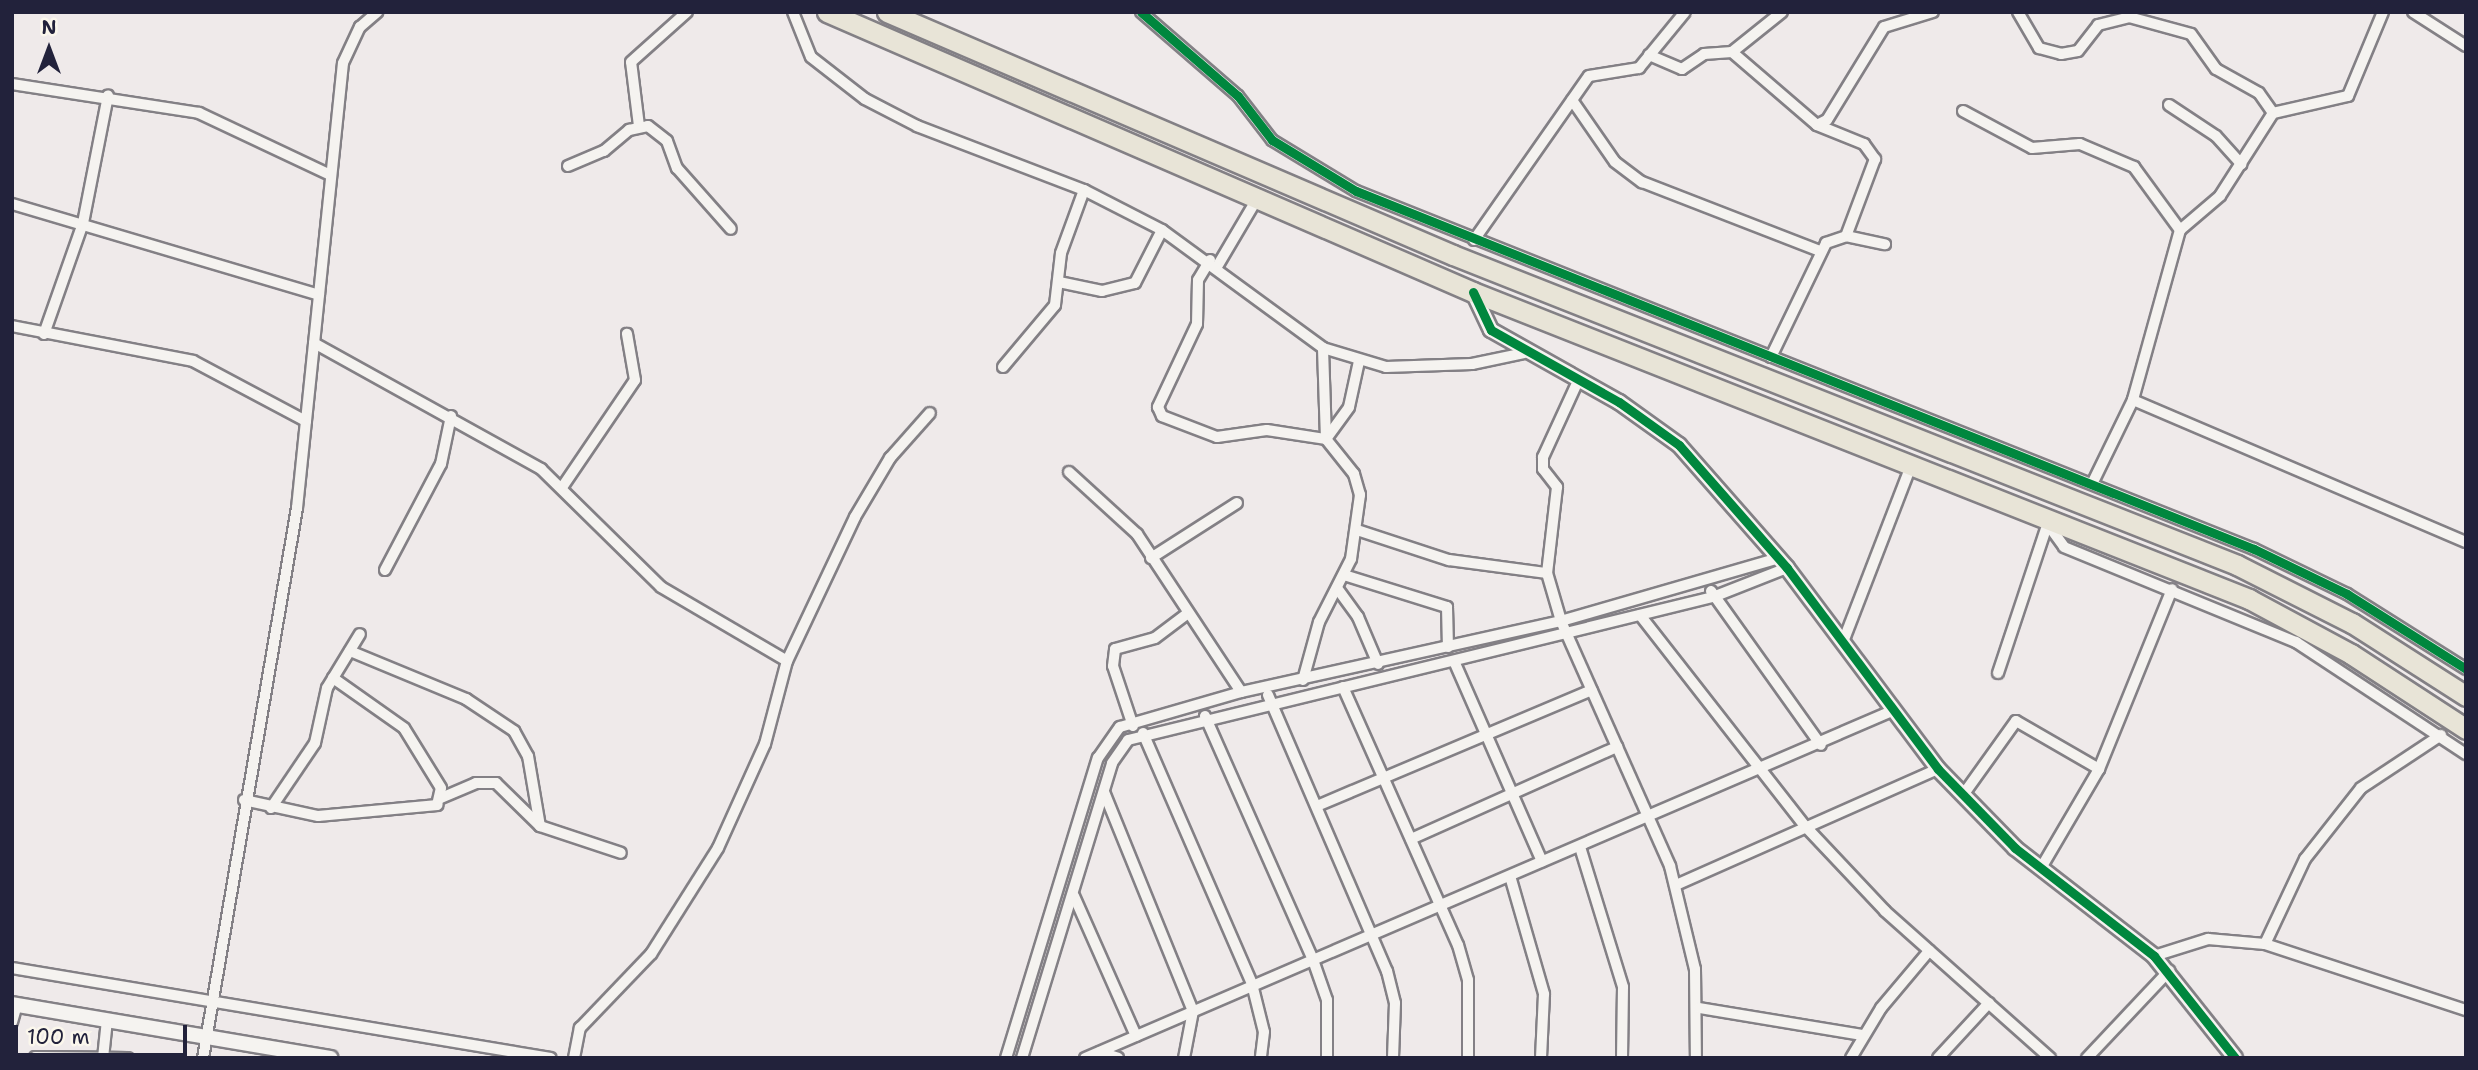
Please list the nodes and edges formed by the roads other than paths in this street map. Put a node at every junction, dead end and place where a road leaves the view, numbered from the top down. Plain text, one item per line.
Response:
1 (377, 12) edge
2 (687, 12) edge
3 (793, 12) edge
4 (827, 12) edge
5 (887, 12) edge
6 (1141, 12) edge
7 (1685, 12) edge
8 (1782, 12) edge
9 (1933, 12) edge
10 (2018, 12) edge
11 (2383, 12) edge
12 (2413, 12) edge
13 (2466, 46) edge
14 (1732, 52) junction
15 (1649, 55) junction
16 (12, 84) edge
17 (108, 95) junction
18 (1572, 100) junction
19 (2168, 105) dead end
20 (1963, 111) dead end
21 (2273, 113) junction
22 (1817, 125) junction
23 (639, 126) junction
24 (2241, 164) junction
25 (568, 166) dead end
26 (330, 175) junction
27 (1084, 190) junction
28 (1258, 197) junction
29 (12, 204) edge
30 (83, 223) junction
31 (731, 229) dead end
32 (1162, 230) junction
33 (2180, 230) junction
34 (1846, 236) junction
35 (1474, 240) junction
36 (1885, 244) dead end
37 (1819, 251) junction
38 (1214, 263) junction
39 (1059, 282) junction
40 (1473, 292) junction
41 (319, 295) junction
42 (12, 326) edge
43 (44, 334) junction
44 (627, 334) dead end
45 (314, 343) junction
46 (1323, 348) junction
47 (1524, 353) junction
48 (1771, 357) junction
49 (1359, 361) junction
50 (1003, 367) dead end
51 (1578, 381) junction
52 (2133, 400) junction
53 (930, 413) dead end
54 (451, 416) junction
55 (306, 421) junction
56 (1326, 439) junction
57 (1912, 463) junction
58 (1069, 472) dead end
59 (2094, 480) junction
60 (564, 486) junction
61 (1237, 503) dead end
62 (2043, 522) junction
63 (1357, 530) junction
64 (2466, 542) edge
65 (1151, 558) junction
66 (1783, 563) junction
67 (385, 570) dead end
68 (1547, 573) junction
69 (1344, 575) junction
70 (1709, 583) junction
71 (1337, 588) junction
72 (2172, 589) junction
73 (1713, 597) junction
74 (1186, 615) junction
75 (1640, 615) junction
76 (1561, 621) junction
77 (360, 634) dead end
78 (1567, 634) junction
79 (1843, 642) junction
80 (1448, 647) junction
81 (350, 651) junction
82 (787, 660) junction
83 (1454, 660) junction
84 (1378, 664) junction
85 (2466, 669) edge
86 (1998, 673) dead end
87 (333, 678) junction
88 (1303, 680) junction
89 (1266, 687) junction
90 (1343, 687) junction
91 (1591, 690) junction
92 (1241, 692) junction
93 (2466, 696) edge
94 (1270, 702) junction
95 (1892, 711) junction
96 (1205, 716) junction
97 (1131, 722) junction
98 (2466, 729) edge
99 (1485, 732) junction
100 (1140, 735) junction
101 (2441, 735) junction
102 (1821, 745) junction
103 (1617, 747) junction
104 (2466, 754) edge
105 (1938, 769) junction
106 (2099, 769) junction
107 (1759, 771) junction
108 (1382, 775) junction
109 (1104, 792) junction
110 (1513, 792) junction
111 (1963, 795) junction
112 (441, 798) junction
113 (244, 800) junction
114 (1317, 806) junction
115 (271, 808) junction
116 (1648, 819) junction
117 (540, 826) junction
118 (1805, 826) junction
119 (1411, 839) junction
120 (1580, 847) junction
121 (621, 853) dead end
122 (1542, 861) junction
123 (2041, 868) junction
124 (1510, 876) junction
125 (1676, 884) junction
126 (1074, 896) junction
127 (1440, 905) junction
128 (1372, 935) junction
129 (2265, 944) junction
130 (1930, 951) junction
131 (2154, 956) junction
132 (1314, 960) junction
133 (12, 968) edge
134 (2169, 971) junction
135 (1252, 984) junction
136 (209, 1000) junction
137 (1989, 1003) junction
138 (15, 1004) edge
139 (1699, 1008) junction
140 (2466, 1010) edge
141 (1194, 1011) junction
142 (107, 1020) junction
143 (12, 1022) edge
144 (1862, 1035) junction
145 (1136, 1036) junction
146 (206, 1038) junction
147 (1100, 1052) junction
148 (2046, 1056) edge
149 (35, 1057) edge
150 (103, 1057) edge
151 (128, 1058) edge
152 (203, 1058) edge
153 (330, 1058) edge
154 (551, 1058) edge
155 (574, 1058) edge
156 (1006, 1058) edge
157 (1021, 1058) edge
158 (1085, 1058) edge
159 (1118, 1058) edge
160 (1184, 1058) edge
161 (1261, 1058) edge
162 (1327, 1058) edge
163 (1393, 1058) edge
164 (1468, 1058) edge
165 (1541, 1058) edge
166 (1622, 1058) edge
167 (1696, 1058) edge
168 (1851, 1058) edge
169 (1938, 1058) edge
170 (2088, 1058) edge
171 (2235, 1058) edge

1 - 26 street
2 - 23 street
3 - 27 street
4 - 28 highway
5 - 93 highway
6 - 35 street
7 - 15 street
8 - 14 street
9 - 22 street
10 - 21 street
11 - 21 street
12 - 13 street
14 - 15 street
14 - 22 street
15 - 18 street
16 - 17 street
17 - 26 street
17 - 30 street
18 - 35 street
18 - 37 street
19 - 24 street
20 - 33 street
21 - 24 street
22 - 34 street
23 - 25 street
23 - 31 street
24 - 33 street
26 - 41 street
27 - 32 street
27 - 39 street
28 - 38 street
28 - 40 highway
29 - 30 street
30 - 41 street
30 - 43 street
32 - 38 street
32 - 39 street
33 - 52 street
34 - 36 street
34 - 37 street
35 - 48 street
37 - 48 street
38 - 46 street
38 - 56 street
39 - 50 street
40 - 47 street
40 - 57 highway
41 - 45 street
42 - 43 street
43 - 55 street
44 - 60 street
45 - 54 street
45 - 55 street
46 - 49 street
46 - 56 street
47 - 49 street
47 - 51 street
48 - 59 street
49 - 56 street
51 - 66 street
51 - 68 street
52 - 59 street
52 - 64 street
53 - 82 street
54 - 60 street
54 - 67 street
55 - 113 street
56 - 63 street
57 - 62 highway
57 - 79 street
58 - 65 street
59 - 85 street
60 - 82 street
61 - 65 street
62 - 72 street
62 - 86 street
62 - 98 highway
63 - 68 street
63 - 69 street
65 - 74 street
66 - 70 street
66 - 73 street
66 - 79 street
68 - 76 street
69 - 71 street
69 - 80 street
70 - 73 street
70 - 76 street
71 - 84 street
71 - 88 street
72 - 101 street
72 - 106 street
73 - 75 street
73 - 102 street
74 - 92 street
74 - 97 street
75 - 78 street
75 - 107 street
76 - 78 street
76 - 80 street
77 - 81 street
78 - 83 street
78 - 91 street
79 - 95 street
80 - 84 street
81 - 87 street
81 - 117 street
82 - 155 street
83 - 90 street
83 - 99 street
84 - 88 street
87 - 112 street
87 - 115 street
88 - 89 street
89 - 92 street
89 - 94 street
90 - 94 street
90 - 108 street
91 - 99 street
91 - 103 street
92 - 97 street
94 - 96 street
94 - 114 street
95 - 102 street
95 - 105 street
96 - 100 street
96 - 132 street
97 - 100 street
97 - 156 street
99 - 108 street
99 - 110 street
100 - 109 street
100 - 135 street
101 - 104 street
101 - 129 street
102 - 107 street
103 - 110 street
103 - 116 street
105 - 111 street
105 - 118 street
106 - 111 street
106 - 123 street
107 - 116 street
107 - 118 street
108 - 114 street
108 - 119 street
109 - 126 street
109 - 141 street
110 - 119 street
110 - 122 street
111 - 123 street
112 - 115 street
112 - 117 street
113 - 115 street
113 - 136 street
114 - 128 street
116 - 120 street
116 - 125 street
117 - 121 street
118 - 125 street
118 - 130 street
119 - 127 street
120 - 122 street
120 - 166 street
122 - 124 street
123 - 131 street
124 - 127 street
124 - 165 street
125 - 139 street
126 - 145 street
126 - 157 street
127 - 128 street
127 - 164 street
128 - 132 street
128 - 163 street
129 - 131 street
129 - 140 street
130 - 137 street
130 - 144 street
131 - 134 street
132 - 135 street
132 - 162 street
133 - 136 street
134 - 170 street
134 - 171 street
135 - 141 street
135 - 161 street
136 - 146 street
136 - 154 street
137 - 148 street
137 - 169 street
138 - 142 street
138 - 143 street
139 - 144 street
139 - 167 street
141 - 145 street
141 - 160 street
142 - 146 street
142 - 150 street
144 - 168 street
145 - 147 street
146 - 152 street
146 - 153 street
147 - 158 street
147 - 159 street
149 - 150 street
150 - 151 street

